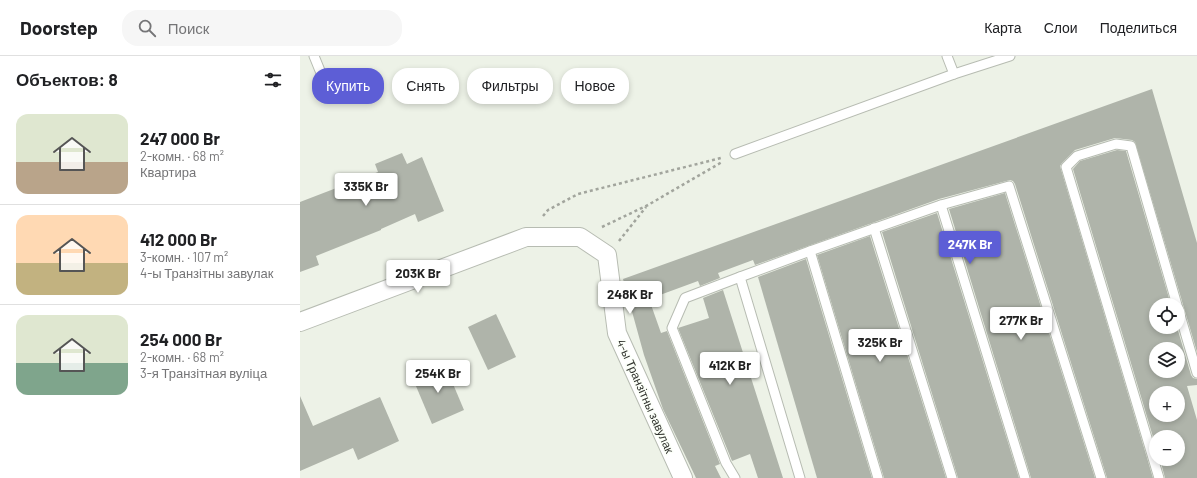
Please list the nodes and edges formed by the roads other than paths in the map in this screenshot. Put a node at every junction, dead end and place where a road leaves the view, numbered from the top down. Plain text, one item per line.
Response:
1 (314, 56) edge
2 (947, 56) edge
3 (1010, 56) edge
4 (319, 68) edge
5 (954, 74) junction
6 (735, 154) road end
7 (941, 205) junction
8 (874, 228) junction
9 (810, 251) junction
10 (740, 277) junction
11 (1176, 298) edge
12 (300, 322) edge
13 (1185, 331) edge
14 (1197, 373) edge
15 (683, 478) edge
16 (735, 478) edge
17 (800, 478) edge
18 (878, 478) edge
19 (952, 478) edge
20 (1025, 478) edge
21 (1101, 478) edge
22 (1159, 478) edge

1 - 4 lane
2 - 5 lane
3 - 5 lane
5 - 6 lane
7 - 8 lane
7 - 20 lane
7 - 21 lane
8 - 9 lane
8 - 19 lane
9 - 10 lane
9 - 18 lane
10 - 16 lane
10 - 17 lane
11 - 22 lane
12 - 15 street, 4-ы Транзітны завулак
13 - 14 lane

